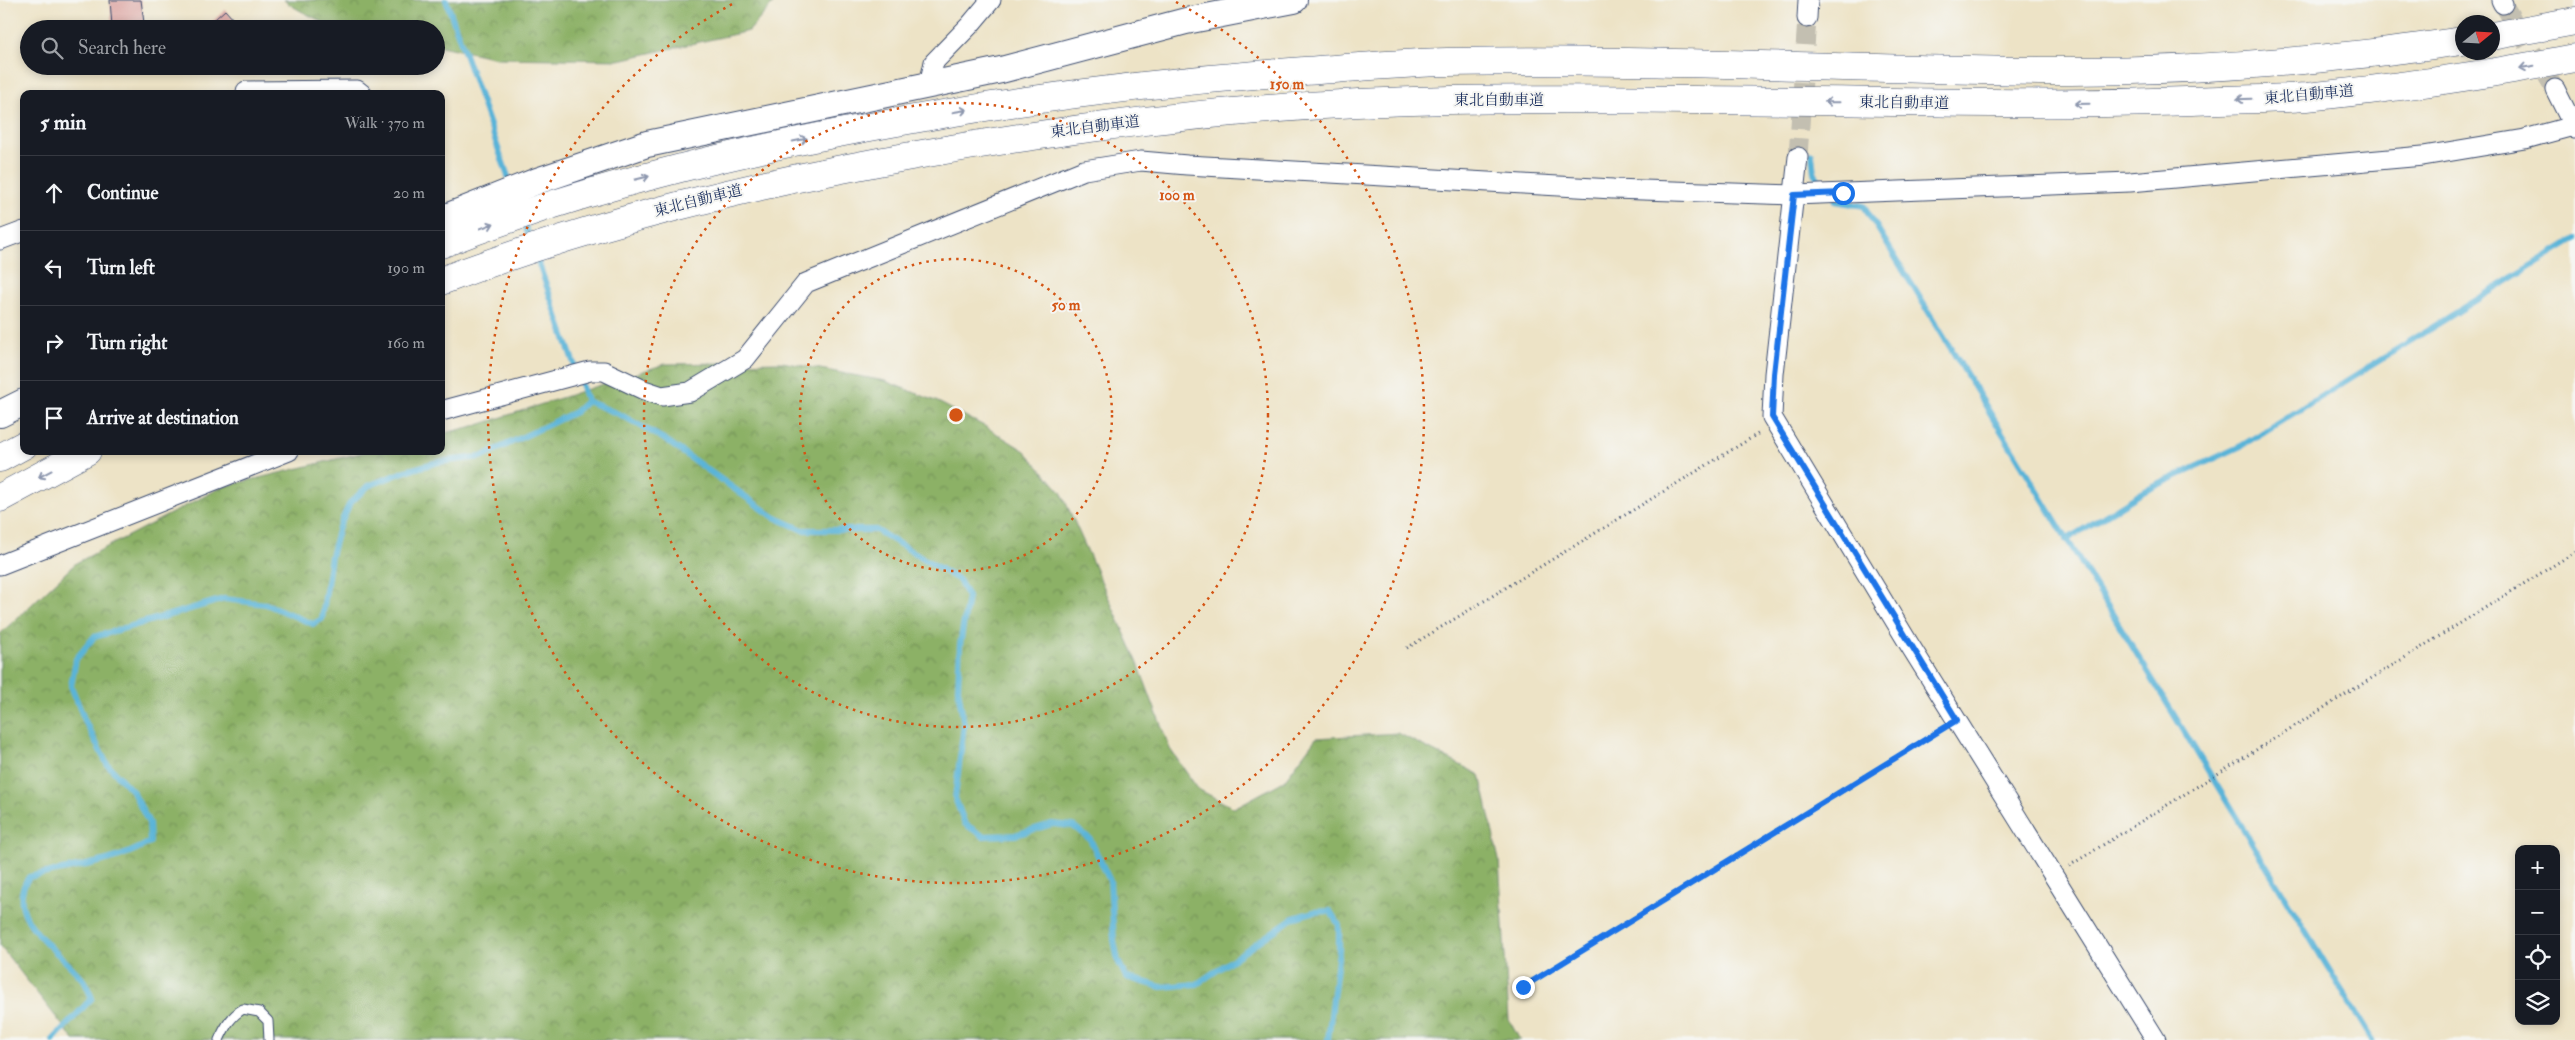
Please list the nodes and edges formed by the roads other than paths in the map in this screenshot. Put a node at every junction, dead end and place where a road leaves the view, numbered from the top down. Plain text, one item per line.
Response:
1 (991, 0) edge
2 (1294, 0) edge
3 (2575, 21) edge
4 (2500, 35) edge
5 (2455, 42) edge
6 (2575, 58) edge
7 (930, 85) junction
8 (2556, 89) tunnel mouth
9 (2574, 127) edge
10 (1798, 157) tunnel mouth
11 (1794, 195) junction
12 (445, 217) edge
13 (20, 232) edge
14 (0, 240) edge
15 (445, 242) edge
16 (445, 279) edge
17 (20, 404) edge
18 (445, 410) edge
19 (0, 414) edge
20 (20, 447) edge
21 (81, 455) edge
22 (279, 455) edge
23 (0, 458) edge
24 (0, 498) edge
25 (0, 565) edge
26 (219, 1040) edge
27 (269, 1040) edge
28 (2156, 1040) edge

1 - 7 street
2 - 7 street
3 - 4 highway
15 -> 5 highway
6 -> 16 highway, 東北自動車道
7 - 12 street
8 - 9 street
9 - 11 street
10 - 11 street
11 - 18 street
11 - 28 street
13 - 14 street
17 - 19 street
20 - 23 highway
21 -> 24 highway
22 - 25 street
26 - 27 lane

